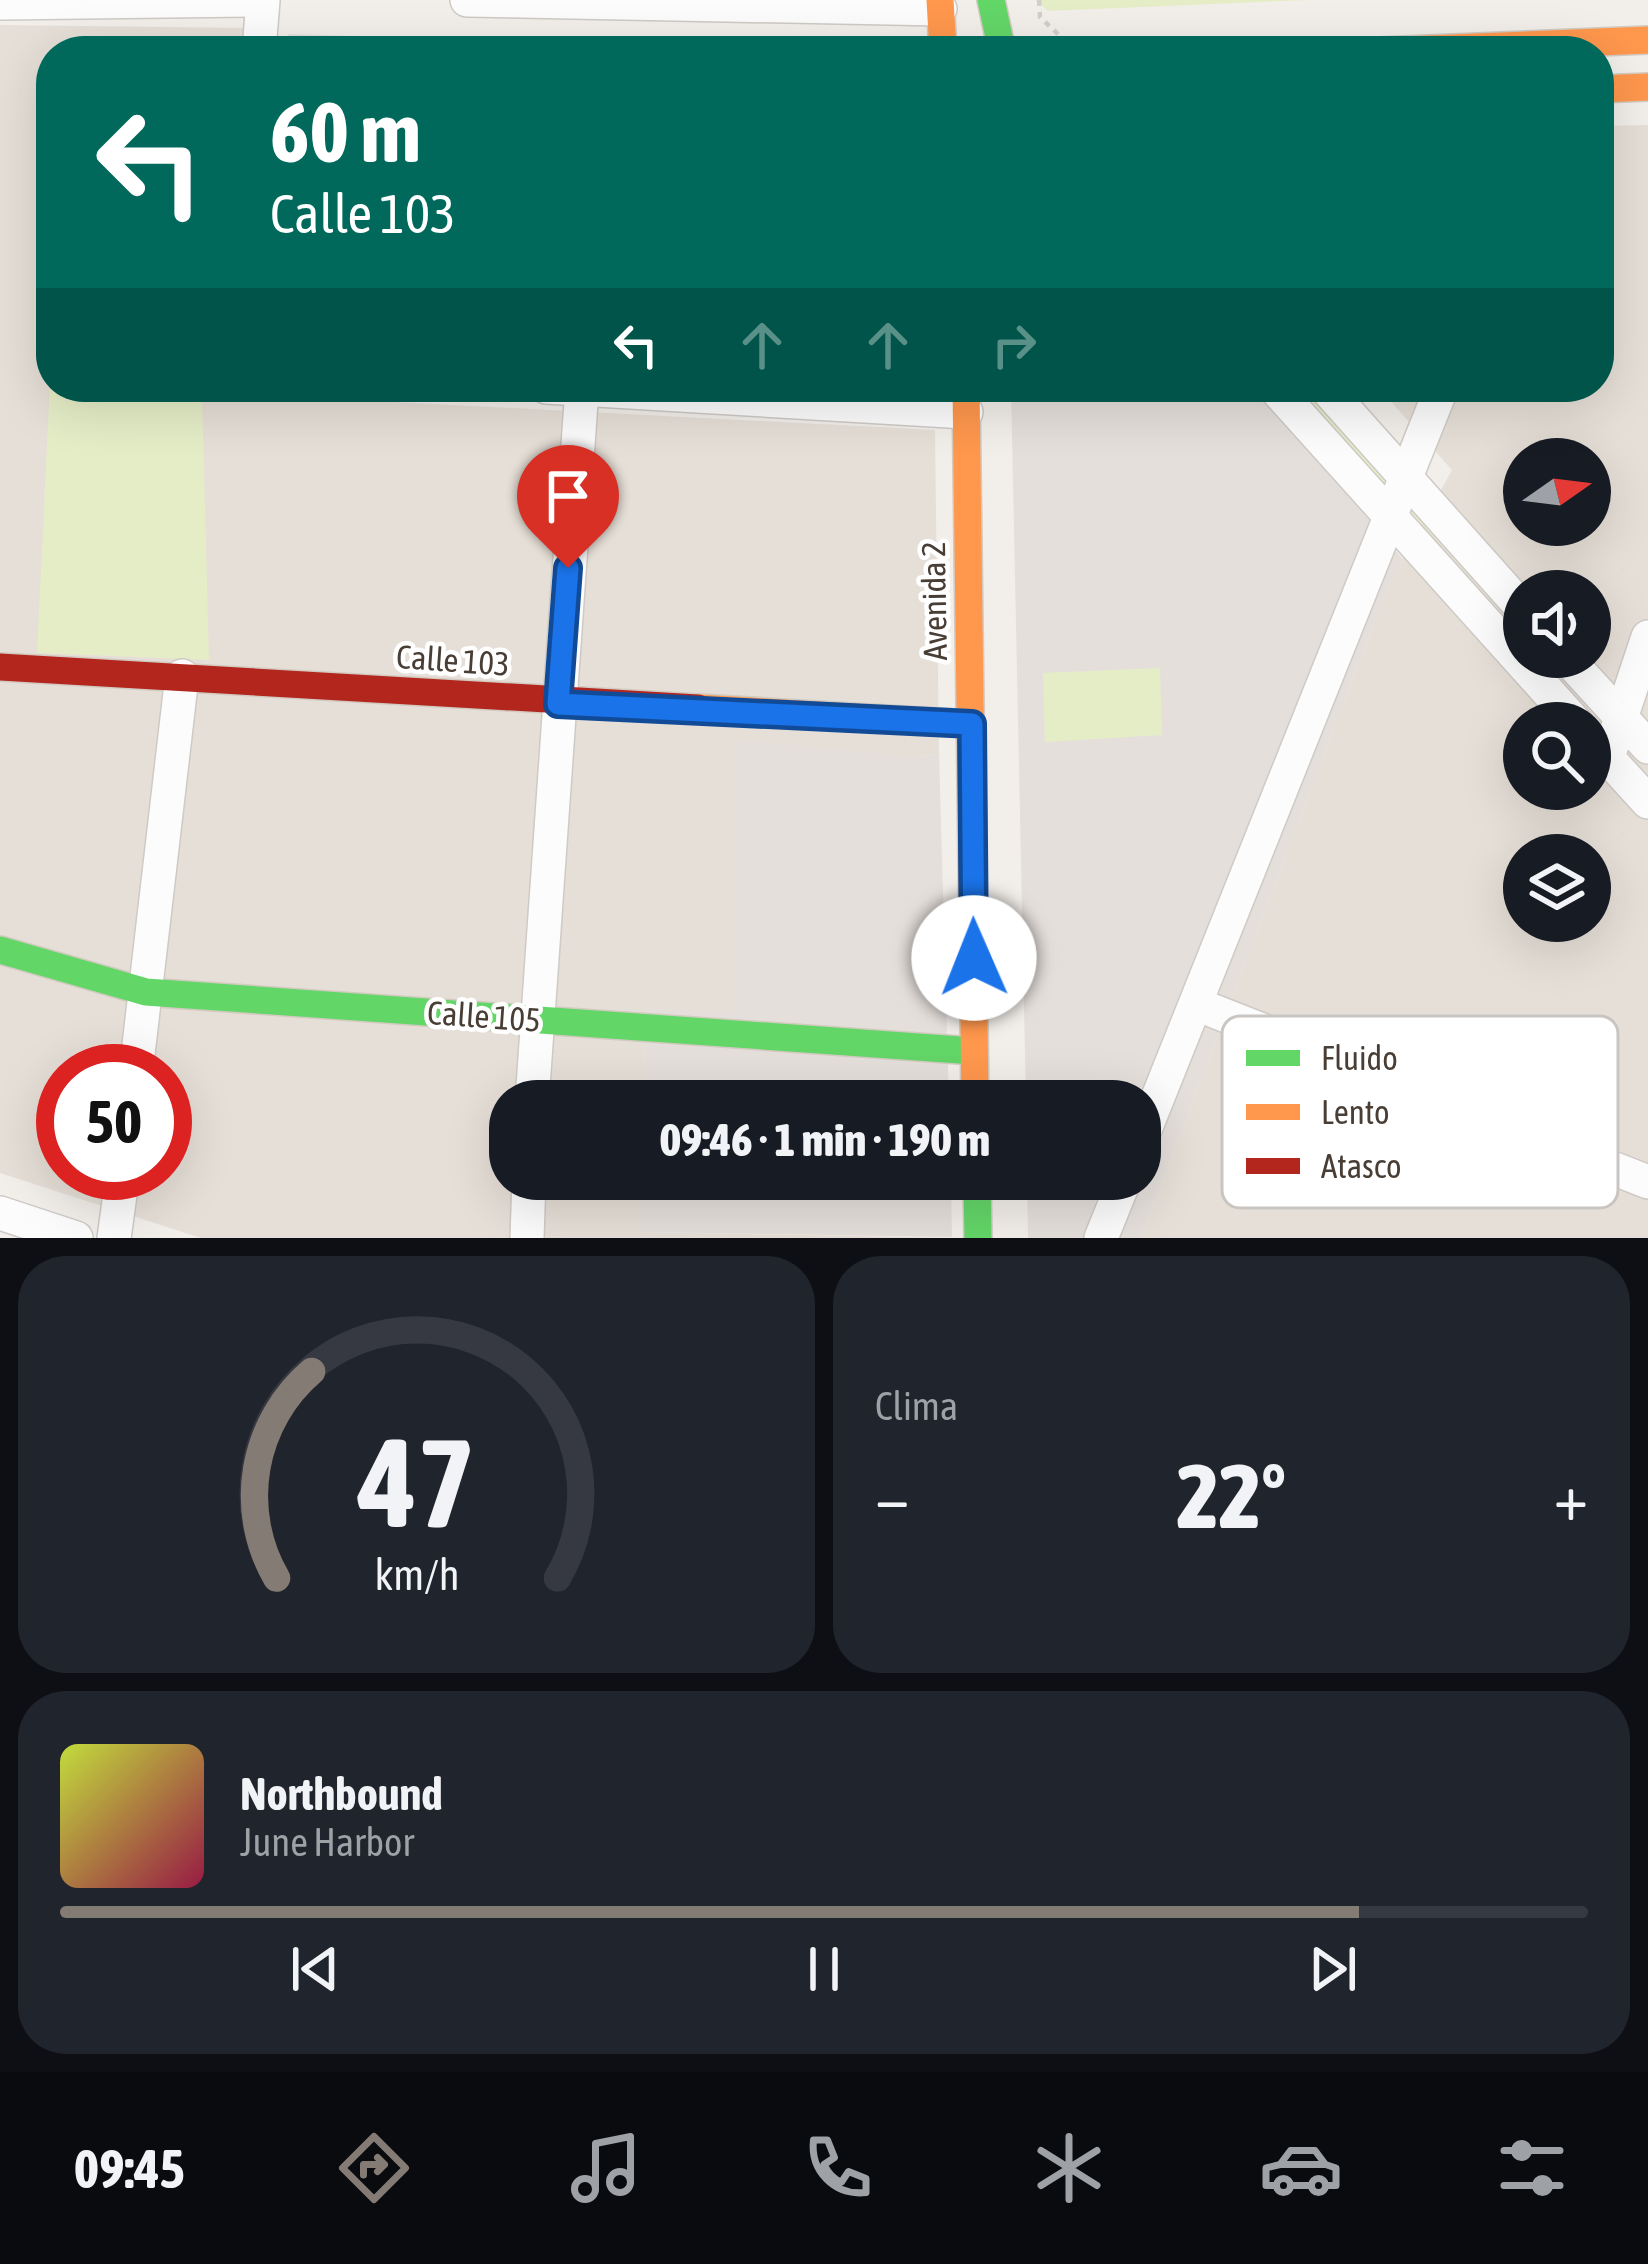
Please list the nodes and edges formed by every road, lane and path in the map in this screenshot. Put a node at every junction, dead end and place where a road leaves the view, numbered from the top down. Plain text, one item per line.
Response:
1 (251, 0) edge
2 (263, 0) edge
3 (466, 0) edge
4 (528, 0) edge
5 (991, 0) edge
6 (1039, 0) edge
7 (72, 1) edge
8 (0, 3) edge
9 (940, 4) edge
10 (260, 36) edge
11 (942, 36) edge
12 (998, 36) edge
13 (1060, 36) edge
14 (1648, 40) edge
15 (1614, 43) edge
16 (1648, 87) edge
17 (1614, 88) edge
18 (582, 402) edge
19 (966, 402) edge
20 (1287, 402) edge
21 (1338, 402) edge
22 (1435, 402) edge
23 (1403, 476) junction
24 (1387, 517) junction
25 (1503, 587) edge
26 (1648, 637) edge
27 (0, 667) edge
28 (182, 676) junction
29 (1585, 678) edge
30 (1557, 702) edge
31 (558, 704) junction
32 (1618, 715) junction
33 (972, 724) junction
34 (1611, 727) edge
35 (1648, 747) edge
36 (1611, 761) edge
37 (1648, 802) edge
38 (0, 950) edge
39 (146, 992) junction
40 (1196, 1004) junction
41 (1226, 1016) edge
42 (536, 1019) junction
43 (139, 1044) edge
44 (974, 1051) junction
45 (533, 1080) edge
46 (975, 1080) edge
47 (1161, 1090) edge
48 (1618, 1170) edge
49 (1648, 1182) edge
50 (119, 1200) edge
51 (528, 1200) edge
52 (977, 1200) edge
53 (1116, 1200) edge
54 (0, 1213) edge
55 (76, 1238) edge
56 (114, 1238) edge
57 (527, 1238) edge
58 (978, 1238) edge
59 (1100, 1238) edge

1 - 7 street
2 - 10 street
3 - 4 street
4 - 9 street
5 - 12 street
6 - 13 path
7 - 8 street
9 - 11 street
14 - 15 street
16 - 17 street
18 - 31 street
19 - 33 street, Avenida 2
20 - 24 street
21 - 23 street
22 - 23 street
23 - 24 street
23 - 25 street
24 - 30 street
24 - 40 street
26 - 32 street
27 - 28 street, Calle 103
28 - 31 street, Calle 103
28 - 39 street
29 - 32 street
31 - 33 street, Calle 103
31 - 42 street
32 - 34 street
32 - 35 street
33 - 44 street, Avenida 2
36 - 37 street
38 - 39 street, Calle 105
39 - 42 street, Calle 105
39 - 43 street
40 - 41 street
40 - 47 street
42 - 44 street, Calle 105
42 - 45 street
44 - 46 street, Avenida 2
48 - 49 street
50 - 56 street
51 - 57 street
52 - 58 street
53 - 59 street
54 - 55 street

